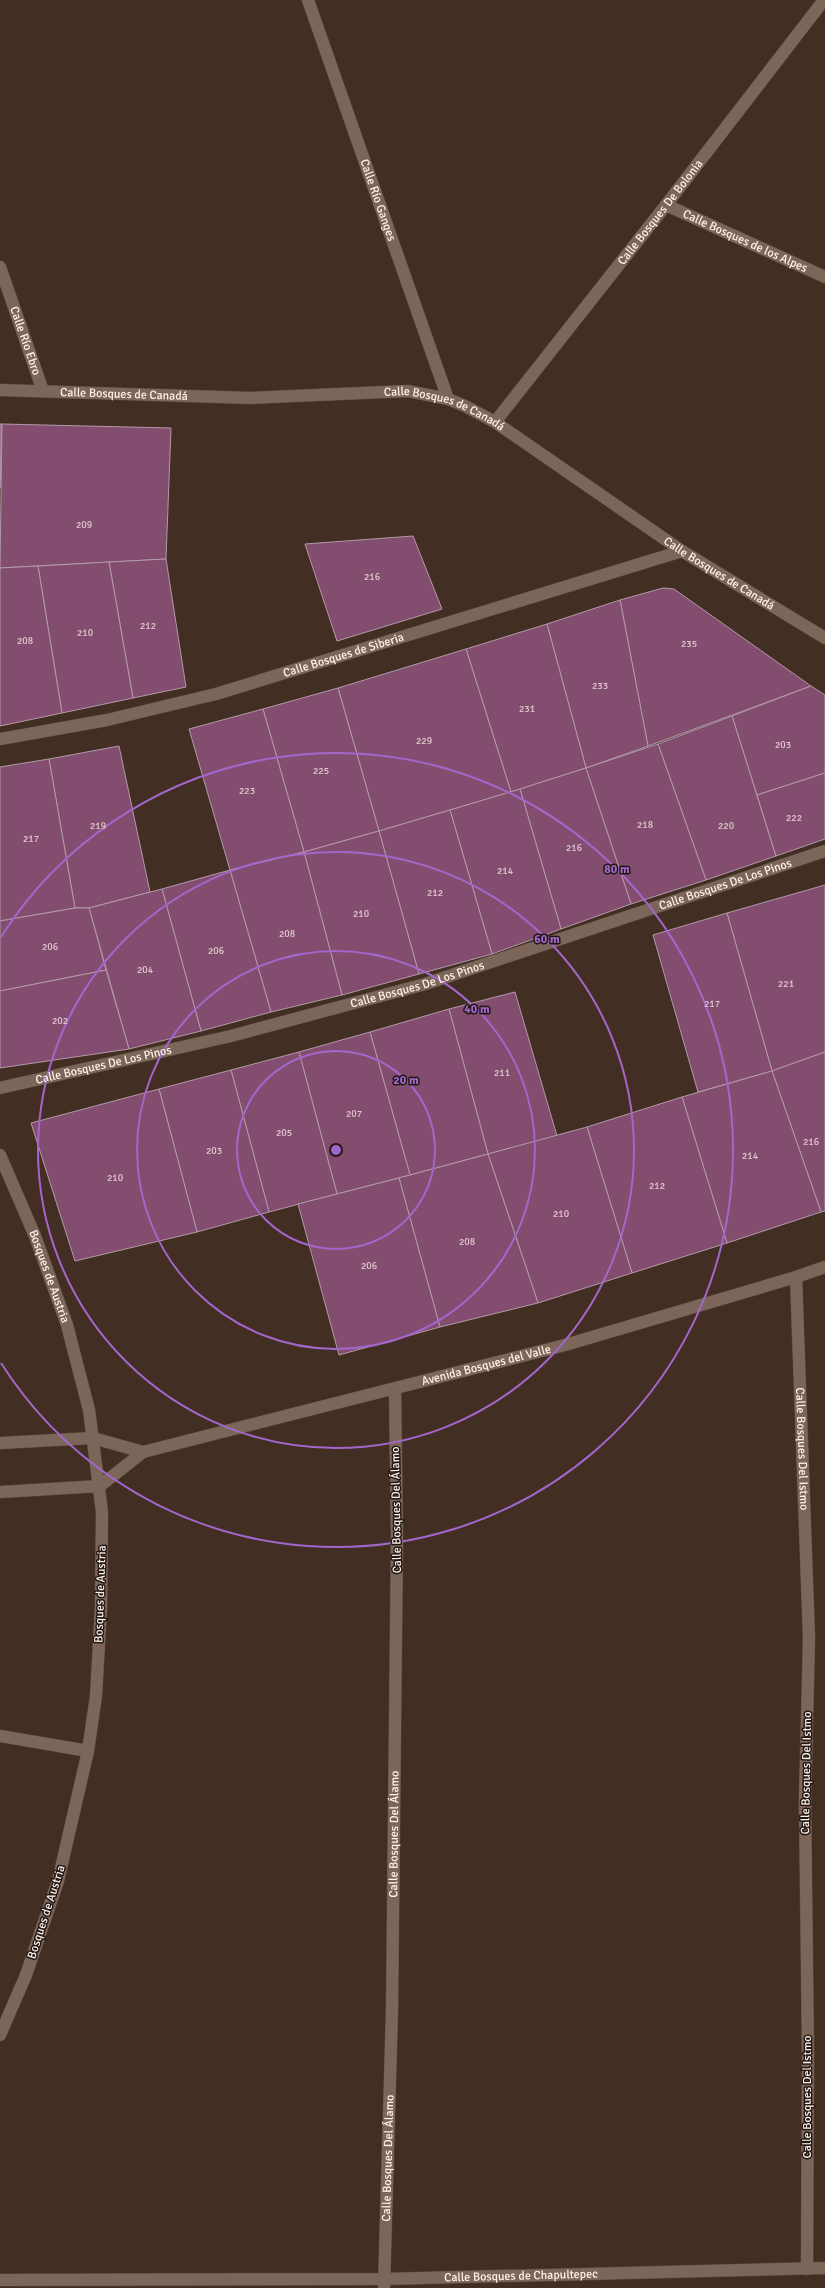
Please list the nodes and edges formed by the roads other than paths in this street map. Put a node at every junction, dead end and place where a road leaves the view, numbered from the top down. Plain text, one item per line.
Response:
1 (308, 0) edge
2 (824, 0) edge
3 (666, 205) junction
4 (0, 267) edge
5 (825, 277) edge
6 (0, 390) edge
7 (44, 391) junction
8 (448, 399) junction
9 (495, 422) junction
10 (682, 551) junction
11 (825, 638) edge
12 (0, 739) edge
13 (825, 851) edge
14 (0, 1088) edge
15 (0, 1154) edge
16 (825, 1267) edge
17 (796, 1277) junction
18 (395, 1389) junction
19 (93, 1438) junction
20 (0, 1443) edge
21 (143, 1452) junction
22 (100, 1486) junction
23 (0, 1492) edge
24 (0, 1736) edge
25 (88, 1752) junction
26 (0, 2035) edge
27 (807, 2268) junction
28 (825, 2268) edge
29 (0, 2280) edge
30 (384, 2283) edge

1 - 8 street, Calle Río Ganges
2 - 3 street, Calle Bosques De Bolonia
3 - 5 street, Calle Bosques de los Alpes
3 - 9 street, Calle Bosques De Bolonia
4 - 7 street, Calle Río Ebro
6 - 7 street, Calle Bosques de Canadá
7 - 8 street, Calle Bosques de Canadá
8 - 9 street, Calle Bosques de Canadá
9 - 10 street, Calle Bosques de Canadá
10 - 11 street, Calle Bosques de Canadá
10 - 12 street, Calle Bosques de Siberia
13 - 14 street, Calle Bosques De Los Pinos
15 - 19 street, Bosques de Austria
16 - 17 street, Avenida Bosques del Valle
17 - 18 street, Avenida Bosques del Valle
17 - 27 street, Calle Bosques Del Istmo
18 - 21 street, Avenida Bosques del Valle
18 - 30 street, Calle Bosques Del Álamo
19 - 20 street, Avenida Bosques del Valle
19 - 21 street, Avenida Bosques del Valle
19 - 22 street, Bosques de Austria
21 - 22 street, Avenida Bosques del Valle
22 - 23 street
22 - 25 street, Bosques de Austria
24 - 25 street
25 - 26 street, Bosques de Austria
27 - 28 street, Calle Bosques de Chapultepec
27 - 30 street, Calle Bosques de Chapultepec
29 - 30 street, Calle Bosques de Chapultepec

